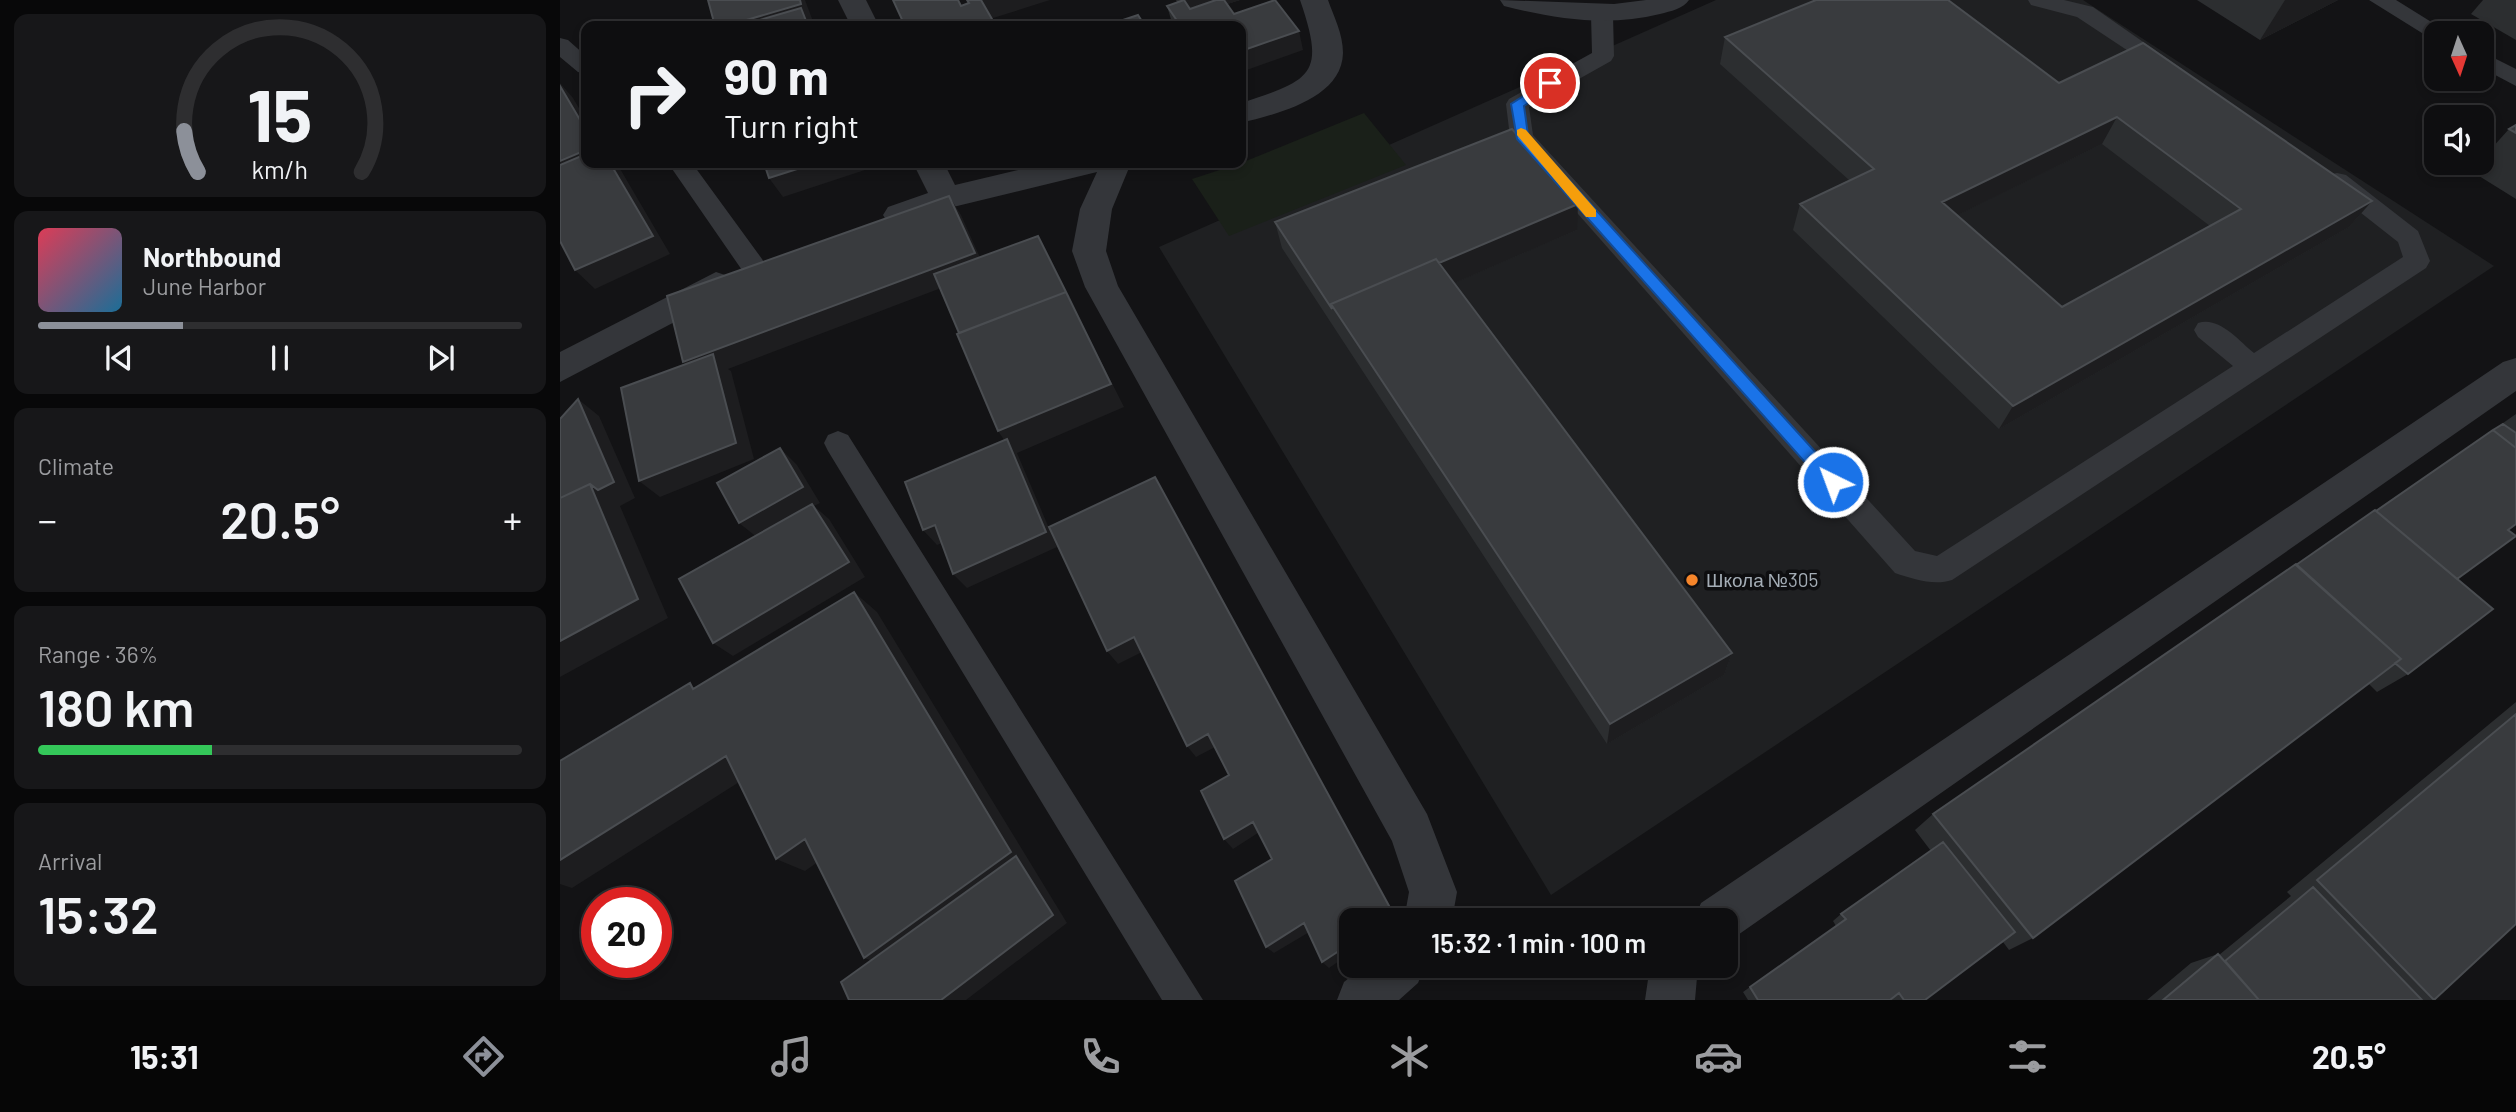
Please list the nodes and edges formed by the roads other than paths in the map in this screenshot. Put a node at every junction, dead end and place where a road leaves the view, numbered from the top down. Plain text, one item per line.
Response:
1 (852, 0) edge
2 (1314, 0) edge
3 (1514, 0) edge
4 (1675, 0) edge
5 (2039, 0) edge
6 (2381, 0) edge
7 (1602, 15) junction
8 (862, 21) edge
9 (2424, 25) edge
10 (560, 45) edge
11 (581, 63) edge
12 (2494, 66) edge
13 (2516, 79) edge
14 (2197, 86) edge
15 (1246, 111) edge
16 (684, 168) edge
17 (931, 168) edge
18 (1069, 168) edge
19 (1114, 168) edge
20 (2321, 168) edge
21 (946, 198) junction
22 (869, 225) edge
23 (766, 261) joint
24 (2207, 331) dead end
25 (2253, 367) junction
26 (560, 368) edge
27 (2516, 372) edge
28 (838, 443) dead end
29 (1430, 908) edge
30 (1735, 908) edge
31 (1387, 978) edge
32 (1673, 978) edge
33 (1184, 1000) edge
34 (1362, 1000) edge
35 (1670, 1000) edge

1 - 8 street
2 - 15 street
3 - 7 street
4 - 7 street
5 - 14 lane
6 - 9 lane
7 - 25 lane
10 - 11 lane
12 - 13 lane
16 - 23 lane
17 - 21 street
18 - 21 street
19 - 29 street
20 - 25 lane
21 - 22 street
23 - 26 street
24 - 25 lane
27 - 30 street
28 - 33 lane
31 - 34 street
32 - 35 street

